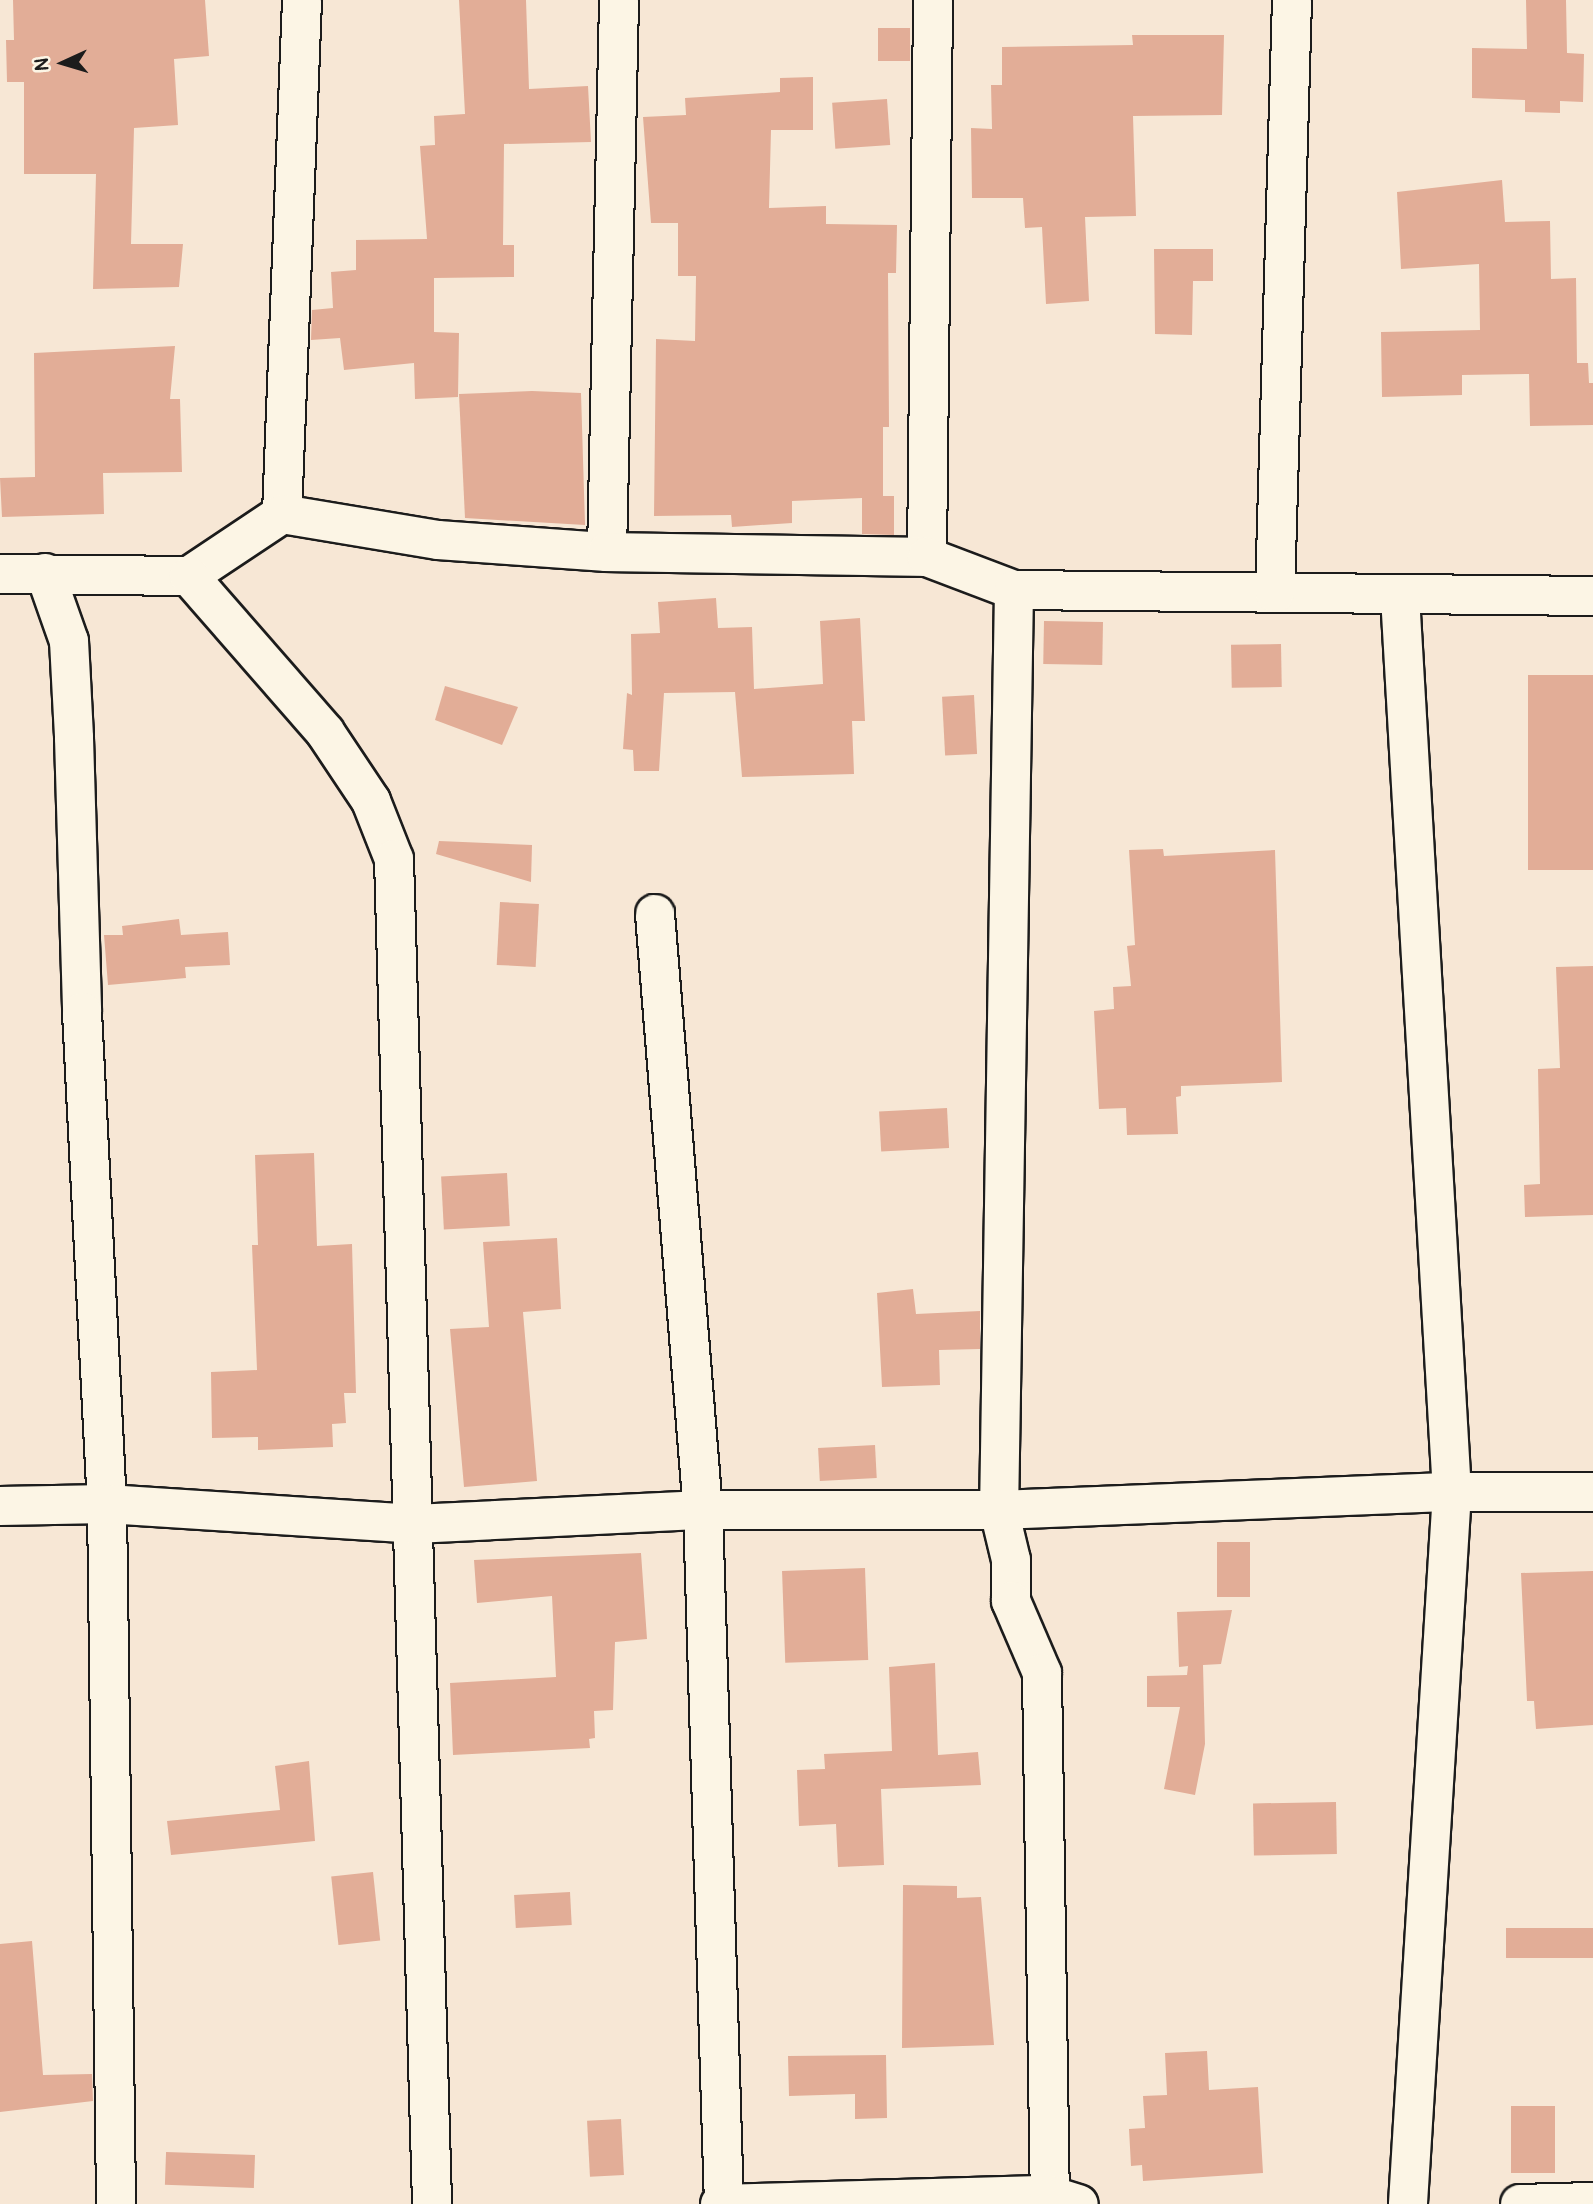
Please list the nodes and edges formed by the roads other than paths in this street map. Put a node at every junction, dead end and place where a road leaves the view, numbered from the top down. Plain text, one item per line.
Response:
1 (302, 0) edge
2 (619, 0) edge
3 (933, 0) edge
4 (1292, 0) edge
5 (282, 514) junction
6 (607, 552) junction
7 (927, 557) junction
8 (45, 573) junction
9 (0, 574) edge
10 (189, 576) junction
11 (1014, 590) junction
12 (1275, 593) junction
13 (1400, 596) junction
14 (1593, 596) edge
15 (655, 914) dead end
16 (1452, 1492) junction
17 (1593, 1492) edge
18 (107, 1504) junction
19 (0, 1506) edge
20 (703, 1510) junction
21 (999, 1510) junction
22 (414, 1524) junction
23 (1059, 2201) edge
24 (1593, 2202) edge
25 (116, 2204) edge
26 (432, 2204) edge
27 (722, 2204) edge
28 (1408, 2204) edge
29 (1520, 2204) edge

1 - 5 street
2 - 6 street
3 - 7 street
4 - 12 street
5 - 6 street
5 - 10 street
6 - 7 street
7 - 11 street
8 - 9 street
8 - 10 street
8 - 18 street
10 - 22 street
11 - 12 street
11 - 21 street
12 - 13 street
13 - 14 street
13 - 16 street
15 - 20 street
16 - 17 street
16 - 21 street
16 - 28 street
18 - 19 street
18 - 22 street
18 - 25 street
20 - 21 street
20 - 22 street
20 - 27 street
21 - 23 street
22 - 26 street
23 - 27 street
24 - 29 street

